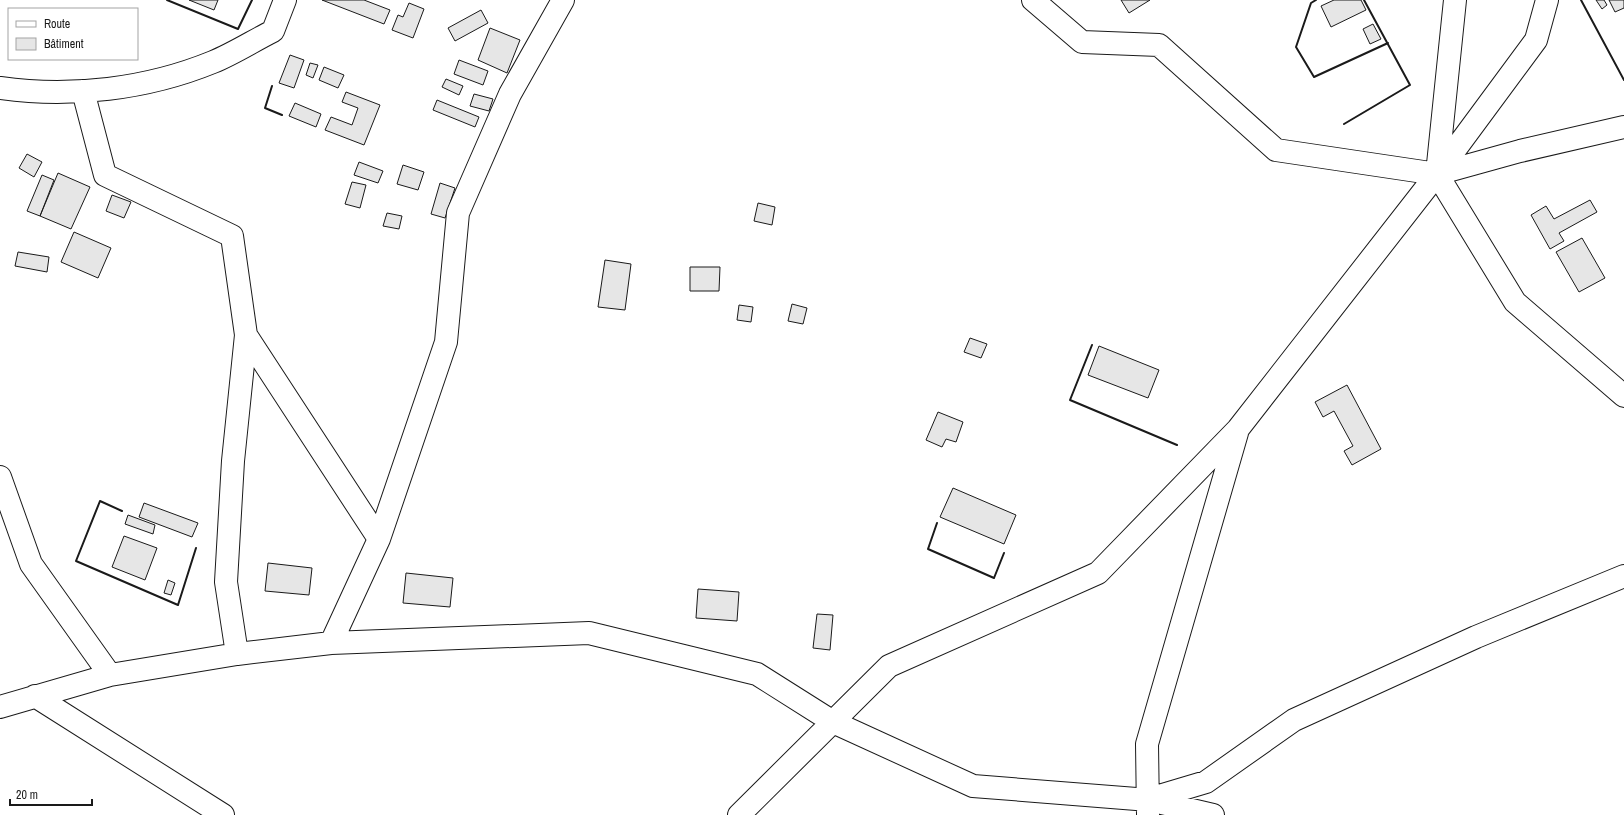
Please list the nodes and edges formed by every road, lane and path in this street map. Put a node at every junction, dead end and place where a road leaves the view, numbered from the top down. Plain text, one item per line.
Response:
1 (285, 0) edge
2 (563, 0) edge
3 (1033, 0) edge
4 (1456, 0) edge
5 (1547, 0) edge
6 (0, 88) edge
7 (83, 91) junction
8 (1624, 127) edge
9 (1437, 174) junction
10 (246, 335) junction
11 (1624, 396) edge
12 (1238, 430) junction
13 (0, 477) edge
14 (379, 539) junction
15 (1624, 576) edge
16 (331, 643) junction
17 (237, 654) junction
18 (110, 675) junction
19 (35, 696) junction
20 (5, 700) edge
21 (833, 722) junction
22 (1148, 807) edge
23 (223, 815) edge
24 (740, 815) edge
25 (1213, 815) edge

1 - 7 street
2 - 14 street
3 - 9 street
4 - 9 street
5 - 9 street
6 - 7 street
7 - 10 street
8 - 9 street
9 - 11 street
9 - 12 street
10 - 14 street
10 - 17 street
12 - 21 street
12 - 22 street
13 - 18 street
14 - 16 street
15 - 22 street
16 - 17 street
16 - 21 street
17 - 18 street
18 - 19 street
19 - 20 street
19 - 23 street
21 - 22 street
21 - 24 street
22 - 25 street

